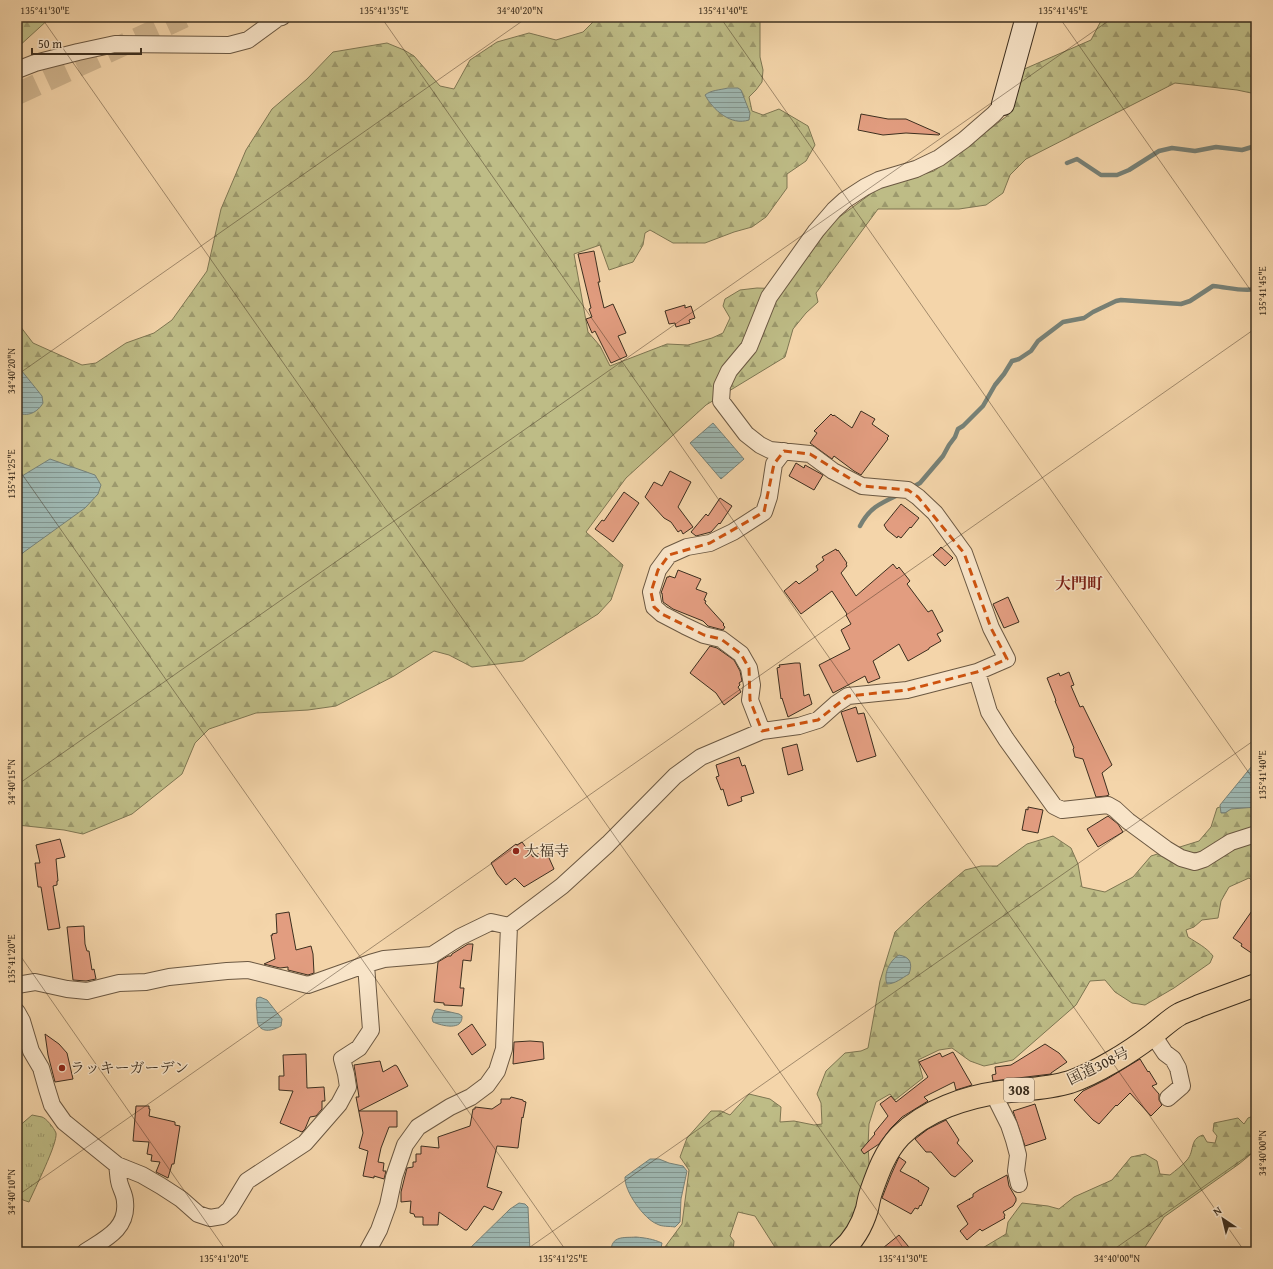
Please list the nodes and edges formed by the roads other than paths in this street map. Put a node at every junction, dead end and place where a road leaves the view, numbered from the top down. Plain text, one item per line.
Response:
1 (282, 17) edge
2 (1027, 17) edge
3 (17, 70) edge
4 (1003, 104) joint
5 (784, 451) junction
6 (977, 672) junction
7 (762, 732) junction
8 (1256, 834) edge
9 (509, 926) junction
10 (366, 964) junction
11 (17, 985) edge
12 (1256, 985) edge
13 (17, 1012) edge
14 (1153, 1035) junction
15 (993, 1094) junction
16 (1168, 1098) dead end
17 (117, 1165) junction
18 (1019, 1184) dead end
19 (85, 1252) edge
20 (367, 1252) edge
21 (840, 1252) edge

1 - 3 street
2 - 4 street
4 - 5 street
5 - 6 street
5 - 7 street
6 - 7 street
6 - 8 street
7 - 9 street
9 - 10 street
9 - 20 street
10 - 11 street
10 - 17 street
12 - 14 highway, 国道308号 / 308
13 - 17 street
14 - 15 highway, 国道308号 / 308
14 - 16 street
15 - 18 street
15 - 21 highway, 国道308号 / 308
17 - 19 street

